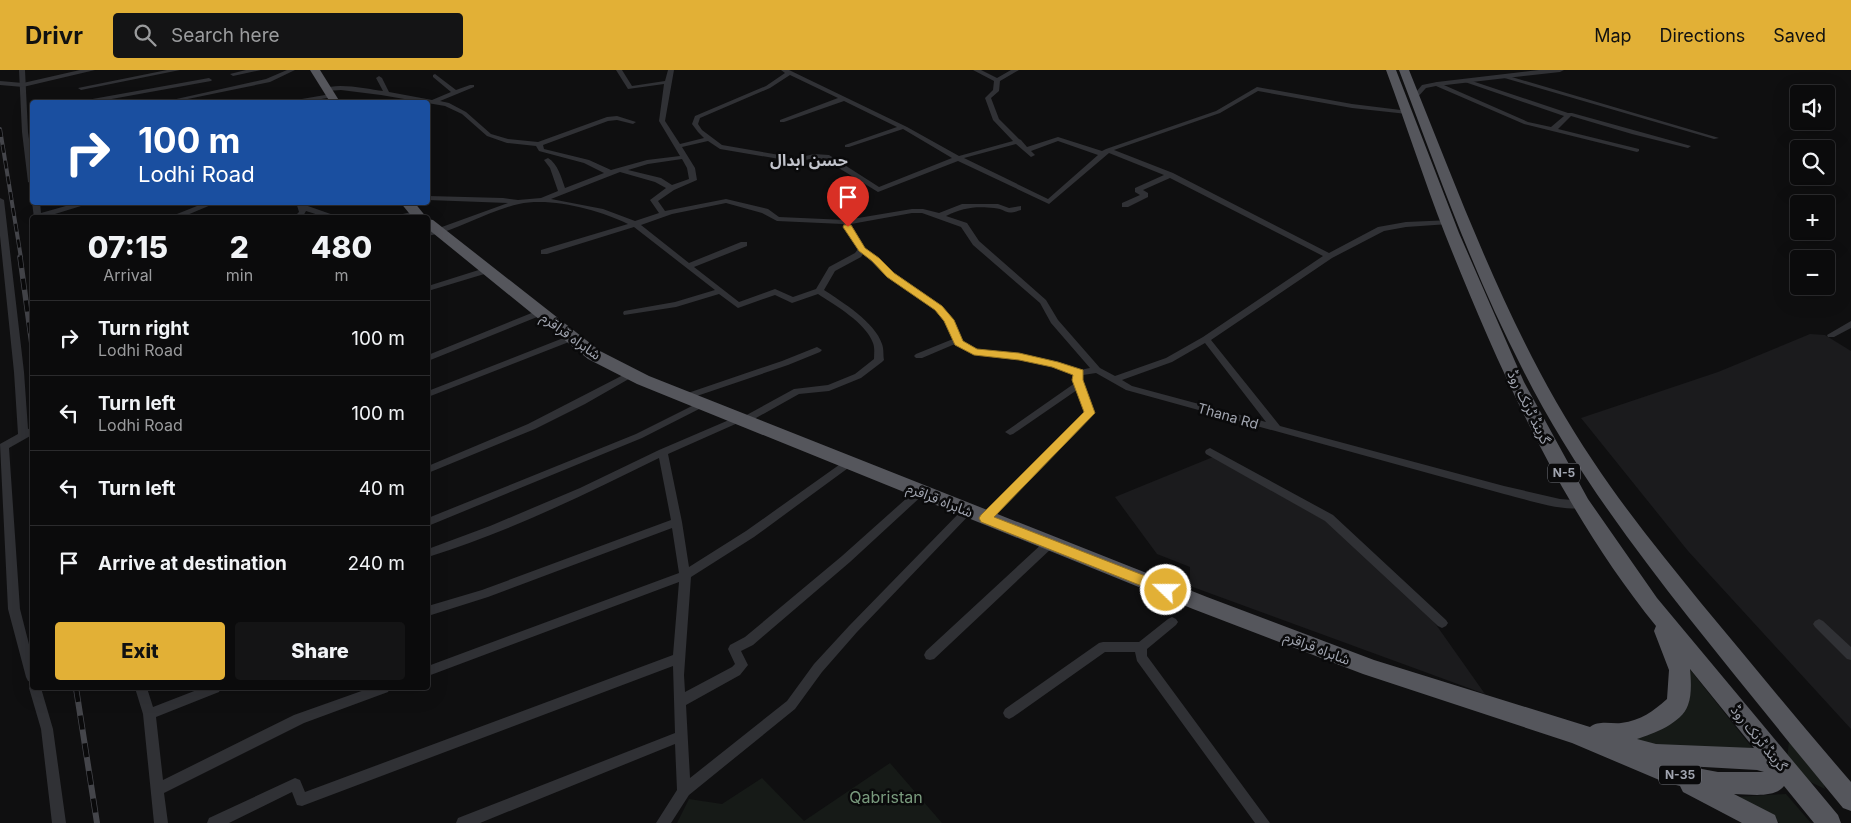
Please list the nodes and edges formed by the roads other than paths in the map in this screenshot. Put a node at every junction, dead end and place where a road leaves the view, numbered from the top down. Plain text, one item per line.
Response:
1 (22, 70) edge
2 (91, 70) edge
3 (177, 70) edge
4 (258, 70) edge
5 (292, 70) edge
6 (317, 70) edge
7 (620, 70) edge
8 (671, 70) edge
9 (976, 70) edge
10 (1016, 70) edge
11 (1391, 70) edge
12 (1560, 70) edge
13 (81, 71) edge
14 (787, 71) edge
15 (234, 74) dead end
16 (1405, 75) edge
17 (435, 76) dead end
18 (1502, 76) junction
19 (379, 78) dead end
20 (209, 80) dead end
21 (997, 80) junction
22 (1464, 80) junction
23 (668, 82) junction
24 (0, 83) edge
25 (23, 84) junction
26 (1437, 84) junction
27 (472, 86) dead end
28 (81, 88) dead end
29 (455, 92) junction
30 (383, 94) junction
31 (331, 96) edge
32 (843, 98) junction
33 (1415, 99) junction
34 (98, 100) edge
35 (176, 100) edge
36 (308, 100) edge
37 (384, 100) edge
38 (417, 100) edge
39 (430, 101) edge
40 (430, 102) edge
41 (30, 112) edge
42 (24, 114) junction
43 (1568, 115) junction
44 (782, 121) dead end
45 (633, 122) dead end
46 (904, 127) junction
47 (1552, 130) junction
48 (29, 131) edge
49 (1716, 138) dead end
50 (708, 139) junction
51 (1019, 141) junction
52 (539, 144) junction
53 (679, 146) junction
54 (847, 146) dead end
55 (1688, 146) dead end
56 (30, 148) edge
57 (1637, 150) dead end
58 (1105, 152) junction
59 (685, 157) junction
60 (958, 158) junction
61 (548, 160) dead end
62 (620, 170) junction
63 (610, 173) junction
64 (1170, 174) junction
65 (671, 188) junction
66 (562, 192) junction
67 (430, 198) edge
68 (0, 200) edge
69 (542, 200) junction
70 (518, 202) junction
71 (83, 205) edge
72 (207, 205) edge
73 (301, 205) edge
74 (409, 205) edge
75 (1124, 205) dead end
76 (1018, 208) dead end
77 (663, 214) junction
78 (45, 215) edge
79 (179, 215) edge
80 (329, 215) edge
81 (418, 215) edge
82 (939, 216) junction
83 (846, 222) junction
84 (430, 223) edge
85 (635, 224) junction
86 (2, 225) edge
87 (430, 227) edge
88 (1450, 227) junction
89 (2, 242) edge
90 (744, 244) dead end
91 (862, 249) junction
92 (544, 252) dead end
93 (1329, 256) junction
94 (689, 266) junction
95 (488, 270) junction
96 (430, 289) edge
97 (818, 290) junction
98 (721, 291) junction
99 (539, 313) junction
100 (627, 313) dead end
101 (1851, 324) edge
102 (1831, 335) dead end
103 (571, 338) junction
104 (1206, 339) junction
105 (958, 340) junction
106 (817, 350) dead end
107 (919, 356) dead end
108 (430, 357) edge
109 (1097, 370) junction
110 (631, 374) junction
111 (1079, 378) junction
112 (1115, 379) junction
113 (430, 393) edge
114 (694, 401) junction
115 (741, 420) junction
116 (1276, 429) junction
117 (1010, 432) dead end
118 (28, 433) edge
119 (2, 447) edge
120 (662, 452) junction
121 (1210, 452) dead end
122 (850, 463) junction
123 (430, 469) edge
124 (921, 492) junction
125 (1581, 504) junction
126 (968, 511) junction
127 (986, 518) junction
128 (430, 521) edge
129 (677, 522) junction
130 (1049, 544) junction
131 (430, 552) edge
132 (685, 575) junction
133 (1650, 604) junction
134 (430, 610) edge
135 (1172, 622) dead end
136 (1442, 623) dead end
137 (1819, 624) dead end
138 (1141, 647) junction
139 (930, 655) dead end
140 (1851, 655) edge
141 (679, 658) junction
142 (30, 669) edge
143 (430, 670) edge
144 (36, 690) edge
145 (142, 690) edge
146 (210, 690) edge
147 (379, 690) edge
148 (679, 702) junction
149 (1009, 713) dead end
150 (149, 714) junction
151 (1576, 734) junction
152 (681, 736) junction
153 (1783, 768) junction
154 (1672, 774) junction
155 (158, 789) junction
156 (684, 791) junction
157 (1851, 800) edge
158 (59, 823) edge
159 (161, 823) edge
160 (214, 823) edge
161 (463, 823) edge
162 (663, 823) edge
163 (1263, 823) edge
164 (1766, 823) edge
165 (1828, 823) edge

1 - 25 street
2 - 13 street
3 - 28 street
4 - 15 street
5 - 35 street
6 - 31 highway
7 - 23 street
8 - 23 street
9 - 21 street
10 - 21 street
11 - 33 highway, گرینڈ ٹرنک روڈ / N-5
12 - 18 street
13 - 25 street
14 - 32 street
14 - 50 street
16 - 33 highway, گرینڈ ٹرنک روڈ / N-5
17 - 29 street
18 - 22 street
18 - 49 street
19 - 30 street
20 - 34 street
21 - 51 street
22 - 26 street
22 - 43 street
23 - 53 street
24 - 25 street
25 - 42 street
26 - 33 street
26 - 47 street
27 - 29 street
29 - 39 street
30 - 31 street
30 - 37 street
30 - 38 street
31 - 36 street
32 - 44 street
32 - 46 street
33 - 58 street
33 - 88 highway, گرینڈ ٹرنک روڈ / N-5
33 - 157 highway, گرینڈ ٹرنک روڈ / N-5
40 - 52 street
41 - 42 street
42 - 48 street
43 - 47 street
43 - 55 street
45 - 52 street
46 - 54 street
46 - 60 street
47 - 57 street
48 - 56 street
50 - 53 street
50 - 60 street
51 - 58 street
51 - 60 street
52 - 63 street
53 - 59 street
58 - 60 street
58 - 64 street
59 - 62 street
59 - 65 street
61 - 66 street
62 - 63 street
62 - 65 street
63 - 66 street
64 - 75 street
64 - 93 street
65 - 77 street
66 - 69 street
67 - 70 street
68 - 86 street
69 - 70 street
69 - 85 street
70 - 84 street
71 - 78 street
72 - 79 street
73 - 80 street
74 - 81 highway, شاہراہ قراقرم / N-35
76 - 82 street
77 - 83 street, Thana Rd
77 - 85 street, Thana Rd
82 - 83 street, Thana Rd
82 - 109 street, Thana Rd
83 - 91 street
85 - 92 street, Thana Rd
85 - 94 street
86 - 89 street
87 - 95 highway, شاہراہ قراقرم / N-35
88 - 93 street
88 - 125 highway, گرینڈ ٹرنک روڈ / N-5
89 - 118 street
90 - 94 street
91 - 97 street
91 - 105 street
93 - 104 street
94 - 98 street
95 - 96 street
95 - 99 highway, شاہراہ قراقرم / N-35
97 - 98 street
97 - 115 street
98 - 100 street
99 - 103 highway, شاہراہ قراقرم / N-35
99 - 108 street
101 - 102 street
103 - 110 highway, شاہراہ قراقرم / N-35
103 - 113 street
104 - 112 street
104 - 116 street
105 - 107 street
105 - 111 street
106 - 114 street
109 - 111 street
109 - 112 street, Thana Rd
110 - 114 highway, شاہراہ قراقرم / N-35
110 - 123 street
111 - 117 street
111 - 127 street
112 - 116 street, Thana Rd
114 - 115 highway, شاہراہ قراقرم / N-35
114 - 128 street
115 - 120 street
115 - 122 highway, شاہراہ قراقرم / N-35
116 - 125 street, Thana Rd
118 - 119 street
119 - 142 street
120 - 129 street
120 - 131 street
121 - 136 street
122 - 124 highway, شاہراہ قراقرم / N-35
122 - 132 street
124 - 126 highway, شاہراہ قراقرم / N-35
124 - 148 street
125 - 133 highway, گرینڈ ٹرنک روڈ / N-5
126 - 127 highway, شاہراہ قراقرم / N-35
126 - 156 street
127 - 130 highway, شاہراہ قراقرم / N-35
129 - 132 street
129 - 134 street
130 - 139 street
130 - 151 highway, شاہراہ قراقرم / N-35
132 - 141 street
132 - 143 street
133 - 151 highway
133 - 153 highway, گرینڈ ٹرنک روڈ / N-5
135 - 138 street
137 - 140 street
138 - 149 street
138 - 163 street
141 - 148 street
141 - 160 street
144 - 158 street
145 - 150 street
146 - 150 street
147 - 155 street
148 - 152 street
150 - 155 street
151 - 153 highway, شاہراہ قراقرم / N-35
151 - 154 highway, شاہراہ قراقرم / N-35
152 - 156 street
152 - 161 street
153 - 154 highway, شاہراہ قراقرم / N-35
153 - 165 highway, گرینڈ ٹرنک روڈ / N-5
154 - 164 highway
155 - 159 street
156 - 162 street

